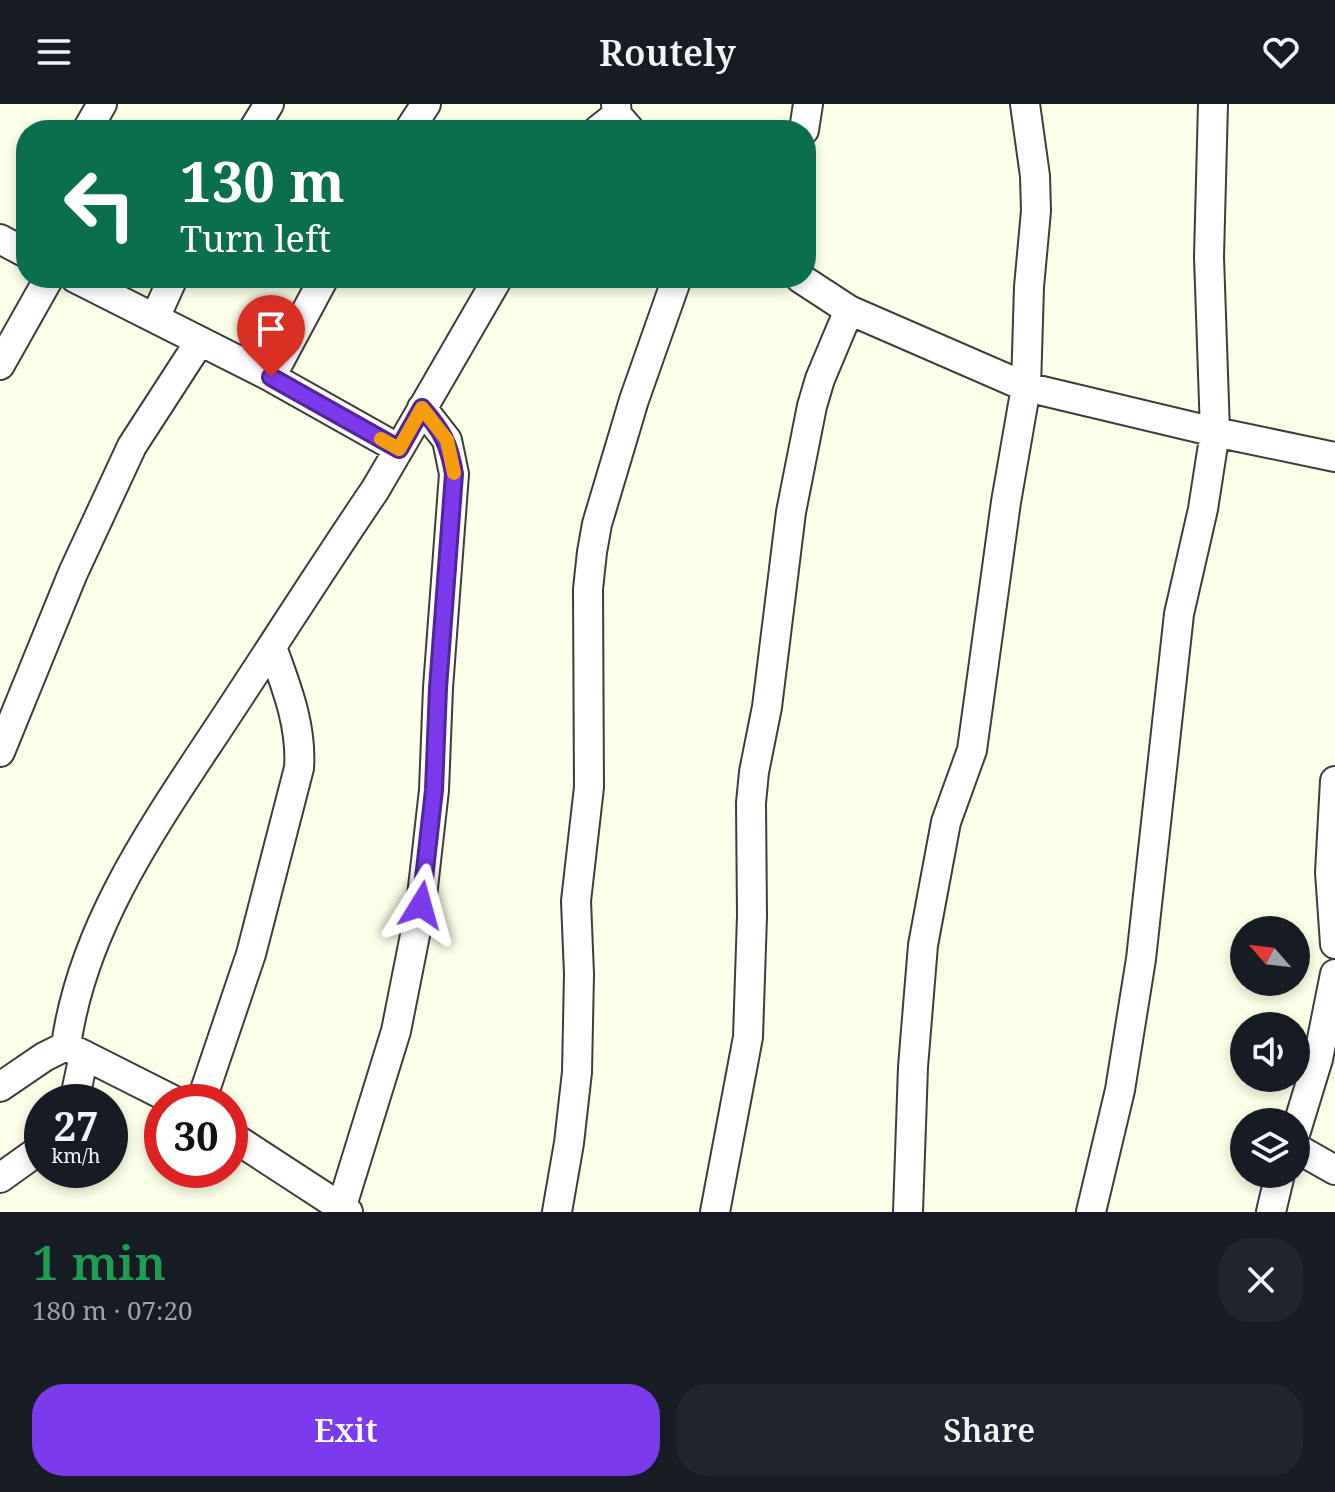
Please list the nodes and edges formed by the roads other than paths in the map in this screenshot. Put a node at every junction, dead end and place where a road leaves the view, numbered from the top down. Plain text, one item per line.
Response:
1 (1025, 104) edge
2 (1213, 104) edge
3 (43, 288) edge
4 (95, 288) edge
5 (168, 288) edge
6 (319, 288) edge
7 (492, 288) edge
8 (673, 288) edge
9 (815, 288) edge
10 (849, 310) junction
11 (155, 318) junction
12 (200, 341) junction
13 (0, 365) edge
14 (271, 377) junction
15 (1026, 387) junction
16 (422, 408) junction
17 (1215, 432) junction
18 (399, 449) junction
19 (1335, 457) edge
20 (272, 647) junction
21 (0, 752) edge
22 (1335, 781) edge
23 (1333, 894) edge
24 (1335, 944) edge
25 (1335, 974) edge
26 (75, 1050) junction
27 (1326, 1062) edge
28 (74, 1084) edge
29 (207, 1084) edge
30 (144, 1085) edge
31 (0, 1087) edge
32 (1306, 1108) edge
33 (248, 1147) edge
34 (1310, 1156) edge
35 (24, 1161) edge
36 (1335, 1170) edge
37 (0, 1178) edge
38 (1277, 1188) edge
39 (344, 1210) edge
40 (557, 1212) edge
41 (715, 1212) edge
42 (908, 1212) edge
43 (1091, 1212) edge
44 (1271, 1212) edge

1 - 15 street
2 - 17 street
3 - 13 street
4 - 11 street
5 - 11 street
6 - 14 street
7 - 16 street
8 - 40 street
9 - 10 street
10 - 15 street
10 - 41 street
11 - 12 street
12 - 14 street
12 - 21 street
14 - 18 street
15 - 17 street
15 - 42 street
16 - 18 street
16 - 39 street
17 - 19 street
17 - 43 street
18 - 20 street
20 - 26 street
20 - 29 street
22 - 23 street
23 - 24 street
25 - 27 street
26 - 28 street
26 - 30 street
26 - 31 street
27 - 32 street
33 - 39 street
34 - 36 street
35 - 37 street
38 - 44 street

